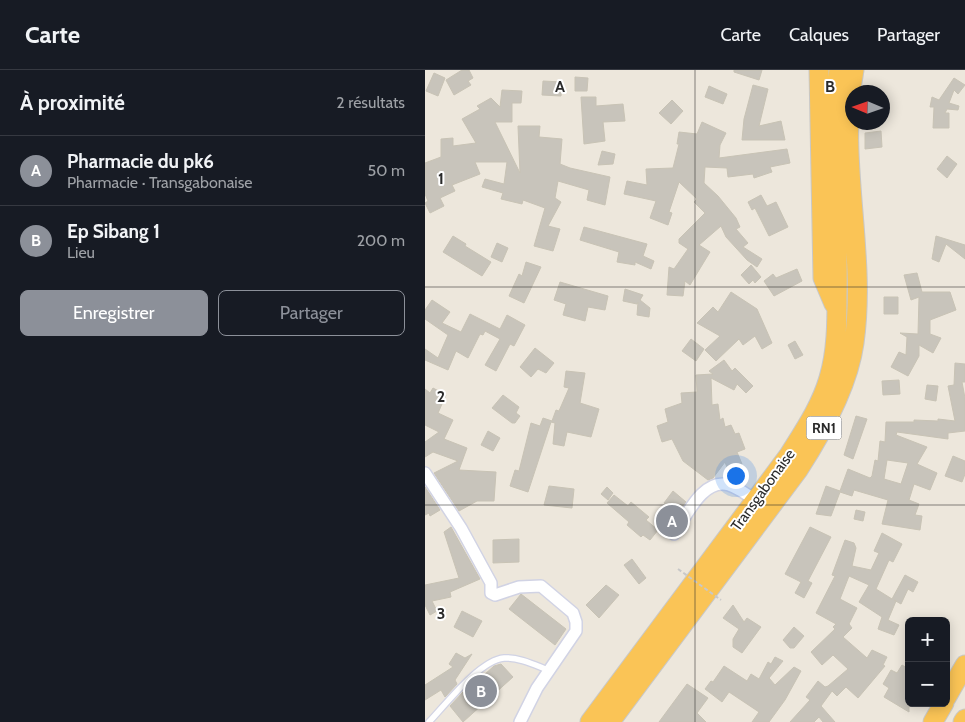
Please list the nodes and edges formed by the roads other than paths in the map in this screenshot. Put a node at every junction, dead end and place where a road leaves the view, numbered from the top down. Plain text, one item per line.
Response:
1 (819, 70) edge
2 (839, 70) edge
3 (854, 70) edge
4 (837, 311) junction
5 (425, 473) edge
6 (756, 501) junction
7 (673, 534) dead end
8 (965, 665) edge
9 (549, 670) junction
10 (950, 691) edge
11 (942, 707) edge
12 (429, 722) edge
13 (520, 722) edge
14 (590, 722) edge
15 (610, 722) edge
16 (933, 722) edge

1 - 4 highway
2 - 4 highway, Transgabonaise / RN1
3 - 15 highway, Transgabonaise / RN1
4 - 6 highway, Transgabonaise / RN1
5 - 9 street
6 - 7 street
6 - 14 highway, Transgabonaise / RN1
8 - 10 highway
9 - 12 lane
9 - 13 street
11 - 16 highway

